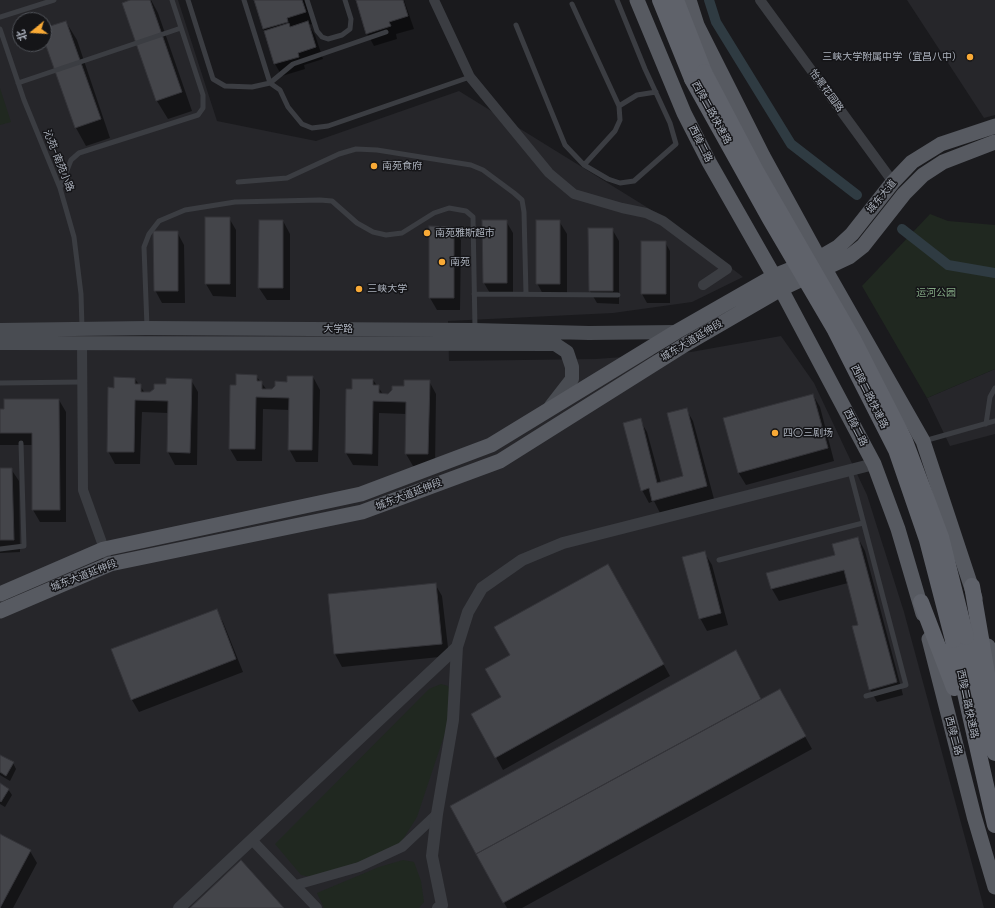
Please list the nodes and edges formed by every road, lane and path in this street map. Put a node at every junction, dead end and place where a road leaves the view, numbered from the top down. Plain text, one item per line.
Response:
1 (54, 0) edge
2 (172, 0) edge
3 (188, 0) edge
4 (244, 0) edge
5 (307, 0) edge
6 (345, 0) edge
7 (434, 0) edge
8 (617, 0) edge
9 (637, 0) edge
10 (660, 0) edge
11 (676, 0) edge
12 (688, 0) edge
13 (760, 0) edge
14 (572, 4) dead end
15 (0, 17) edge
16 (516, 25) dead end
17 (181, 28) junction
18 (0, 29) edge
19 (386, 32) dead end
20 (698, 75) junction
21 (470, 77) junction
22 (18, 83) junction
23 (270, 83) junction
24 (656, 92) junction
25 (619, 106) junction
26 (995, 126) edge
27 (995, 142) edge
28 (584, 165) junction
29 (238, 182) dead end
30 (893, 182) junction
31 (60, 188) junction
32 (822, 264) junction
33 (774, 276) junction
34 (703, 285) dead end
35 (781, 289) junction
36 (474, 294) junction
37 (526, 294) junction
38 (618, 294) dead end
39 (147, 328) junction
40 (0, 330) edge
41 (475, 330) junction
42 (676, 332) junction
43 (82, 335) junction
44 (0, 343) edge
45 (81, 382) junction
46 (0, 383) edge
47 (995, 388) edge
48 (549, 409) junction
49 (995, 421) edge
50 (986, 424) junction
51 (923, 441) junction
52 (21, 444) dead end
53 (874, 464) junction
54 (850, 470) junction
55 (864, 523) junction
56 (0, 548) edge
57 (104, 549) junction
58 (719, 560) dead end
59 (110, 564) junction
60 (972, 586) junction
61 (0, 594) edge
62 (921, 602) junction
63 (0, 611) edge
64 (959, 638) junction
65 (457, 647) junction
66 (995, 670) edge
67 (866, 696) dead end
68 (995, 720) edge
69 (995, 753) edge
70 (978, 756) junction
71 (437, 814) junction
72 (995, 825) edge
73 (252, 840) junction
74 (296, 885) junction
75 (995, 887) edge
76 (179, 908) edge
77 (317, 908) edge
78 (438, 908) edge

1 - 15 lane
2 - 17 lane
3 - 23 lane
4 - 23 lane
5 - 6 lane
7 - 21 street
8 - 24 lane
9 - 33 main road, 西陵二路
10 - 20 highway, 西陵二路快速路
11 - 20 highway, 西陵二路快速路
12 - 32 main road
13 - 30 street, 怡景花园路
14 - 25 lane
16 - 28 lane
17 - 22 lane
17 - 31 lane
18 - 22 lane, 沁苑-南苑小路
19 - 23 lane
20 - 64 highway, 西陵二路快速路, bridge
21 - 23 lane
21 - 34 street
22 - 31 lane, 沁苑-南苑小路
24 - 25 lane
24 - 28 lane
25 - 28 lane
26 - 30 main road, 城东大道
27 - 32 main road, 城东大道
29 - 37 lane
30 - 32 main road, 城东大道
31 - 43 lane, 沁苑-南苑小路
32 - 33 main road, 城东大道
32 - 35 main road, 城东大道
32 - 51 main road
33 - 35 main road, 西陵二路
33 - 42 main road, 城东大道延伸段
35 - 53 main road, 西陵二路
35 - 59 main road, 城东大道延伸段
36 - 37 lane
36 - 39 lane
36 - 41 lane
37 - 38 lane
39 - 41 main road, 大学路
39 - 43 main road, 大学路
40 - 43 main road, 大学路
41 - 42 main road, 大学路
42 - 48 main road, 城东大道延伸段
43 - 44 main road, 大学路
43 - 45 street
43 - 48 main road, 大学路
45 - 46 lane
45 - 57 street
47 - 50 lane
48 - 57 main road, 城东大道延伸段
49 - 50 lane
50 - 51 lane
51 - 60 main road
52 - 56 lane
53 - 54 street
53 - 62 main road, 西陵二路
54 - 55 lane
54 - 65 street
55 - 58 lane
55 - 67 lane
57 - 59 street
57 - 61 main road, 城东大道延伸段
59 - 63 main road, 城东大道延伸段
60 - 66 main road
60 - 68 highway
62 - 70 highway
62 - 75 main road, 西陵二路
64 - 69 highway, 西陵二路快速路
64 - 70 highway, 西陵二路快速路
65 - 71 street
65 - 73 street
70 - 72 highway, 西陵二路快速路
71 - 74 street
71 - 78 street
73 - 74 street
73 - 76 street
74 - 77 street

